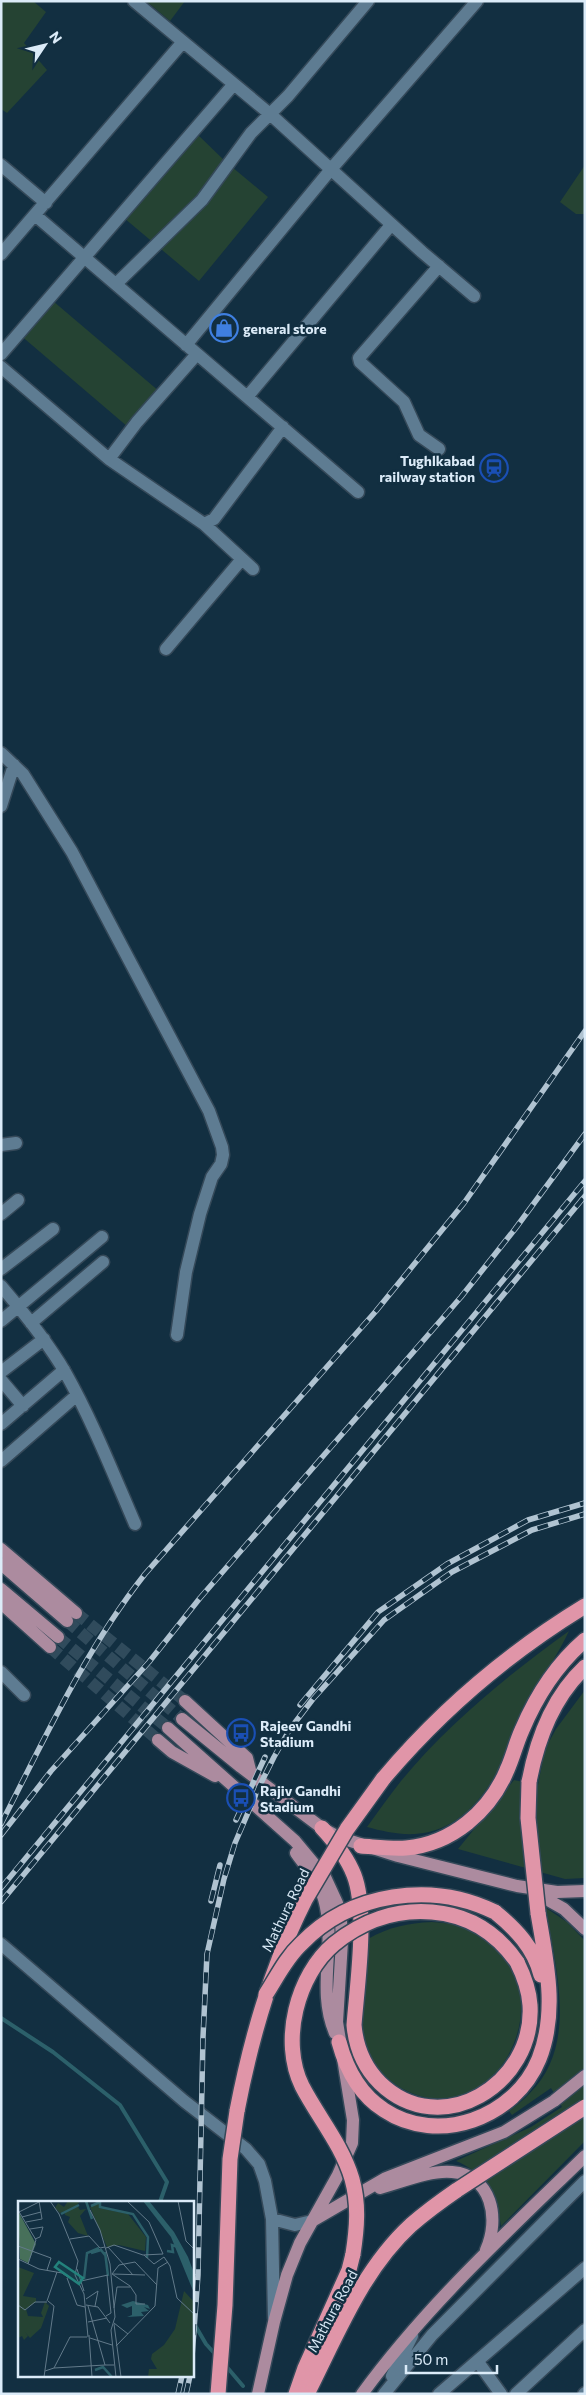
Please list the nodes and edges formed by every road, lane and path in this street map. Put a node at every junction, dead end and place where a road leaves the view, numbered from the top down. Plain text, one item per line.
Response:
1 (134, 1) edge
2 (368, 1) edge
3 (477, 1) edge
4 (182, 43) junction
5 (234, 84) junction
6 (270, 114) junction
7 (1, 165) edge
8 (332, 168) junction
9 (46, 203) junction
10 (35, 215) junction
11 (391, 225) junction
12 (1, 254) edge
13 (84, 257) junction
14 (439, 266) junction
15 (116, 284) junction
16 (474, 296) dead end
17 (186, 345) junction
18 (1, 354) edge
19 (197, 354) junction
20 (1, 367) edge
21 (247, 397) junction
22 (283, 428) junction
23 (439, 449) dead end
24 (109, 459) junction
25 (358, 492) dead end
26 (204, 524) junction
27 (242, 559) junction
28 (254, 569) dead end
29 (166, 649) dead end
30 (1, 753) edge
31 (14, 765) junction
32 (1, 806) edge
33 (16, 1143) dead end
34 (1, 1145) edge
35 (18, 1200) dead end
36 (1, 1214) edge
37 (53, 1229) dead end
38 (102, 1237) dead end
39 (103, 1262) dead end
40 (1, 1269) edge
41 (1, 1286) edge
42 (19, 1307) junction
43 (1, 1321) edge
44 (31, 1323) junction
45 (177, 1334) dead end
46 (44, 1339) junction
47 (64, 1370) junction
48 (1, 1372) edge
49 (1, 1380) edge
50 (77, 1395) junction
51 (23, 1406) junction
52 (1, 1424) edge
53 (1, 1461) edge
54 (135, 1524) dead end
55 (1, 1549) edge
56 (1, 1564) edge
57 (1, 1589) edge
58 (1, 1602) edge
59 (585, 1606) edge
60 (58, 1636) tunnel mouth
61 (585, 1640) edge
62 (50, 1647) tunnel mouth
63 (585, 1667) edge
64 (1, 1672) edge
65 (24, 1695) dead end
66 (185, 1701) tunnel mouth
67 (182, 1719) tunnel mouth
68 (168, 1728) tunnel mouth
69 (158, 1740) tunnel mouth
70 (251, 1774) junction
71 (237, 1788) junction
72 (279, 1796) junction
73 (266, 1814) junction
74 (322, 1828) junction
75 (361, 1846) junction
76 (517, 1886) junction
77 (585, 1891) edge
78 (585, 1929) edge
79 (1, 1944) edge
80 (266, 1994) junction
81 (549, 2008) junction
82 (339, 2042) junction
83 (585, 2076) edge
84 (585, 2107) edge
85 (585, 2156) edge
86 (585, 2181) edge
87 (361, 2193) junction
88 (272, 2219) junction
89 (312, 2222) junction
90 (484, 2256) junction
91 (585, 2268) edge
92 (423, 2319) junction
93 (274, 2322) junction
94 (585, 2330) edge
95 (478, 2362) junction
96 (264, 2368) junction
97 (443, 2393) edge
98 (218, 2394) edge
99 (258, 2394) edge
100 (268, 2394) edge
101 (296, 2394) edge
102 (307, 2394) edge
103 (362, 2394) edge
104 (384, 2394) edge
105 (502, 2394) edge
106 (516, 2394) edge

1 - 4 street
2 - 6 street
3 - 8 street
4 - 5 street
4 - 9 street
5 - 6 street
5 - 13 street
6 - 8 street
6 - 15 street
7 - 9 street
8 - 11 street
8 - 17 street
9 - 10 street
10 - 12 street
10 - 13 street
11 - 14 street
11 - 21 street
13 - 15 street
13 - 18 street
14 - 16 street
14 - 23 street
15 - 17 street
17 - 19 street
19 - 21 street
19 - 24 street
20 - 24 street
21 - 22 street
22 - 25 street
22 - 26 street
24 - 26 street
26 - 27 street
27 - 28 street
27 - 29 street
30 - 31 street
31 - 32 street
31 - 45 street
33 - 34 street
35 - 36 street
37 - 40 street
38 - 42 street
39 - 44 street
41 - 42 street
42 - 43 street
42 - 44 street
44 - 46 street
46 - 47 street
46 - 48 street
47 - 50 street
47 - 51 street
49 - 51 street
50 - 53 street
50 - 54 street
51 - 52 street
55 - 56 main road
57 - 60 main road
58 - 62 main road
59 - 80 highway, Mathura Road, bridge
61 - 75 highway
63 - 81 highway, bridge
64 - 65 street
66 - 70 main road
67 - 70 main road
68 - 71 main road
69 - 71 main road
70 - 72 main road
71 - 73 main road
72 - 73 main road
72 - 74 main road
73 - 82 main road
74 - 75 main road
74 - 101 highway, bridge
75 - 76 main road
76 - 77 main road
76 - 78 main road
79 - 88 street
80 - 81 highway, bridge
80 - 98 highway, Mathura Road, bridge
81 - 82 highway
82 - 89 main road
83 - 87 main road
84 - 102 highway, Mathura Road, bridge
85 - 90 main road
86 - 104 street
87 - 89 main road
87 - 90 main road
88 - 89 street
88 - 93 street
89 - 93 main road
90 - 92 main road
91 - 95 street
92 - 103 main road
92 - 104 street
93 - 96 main road
94 - 106 street
95 - 97 street
95 - 105 street
96 - 99 main road
96 - 100 main road

